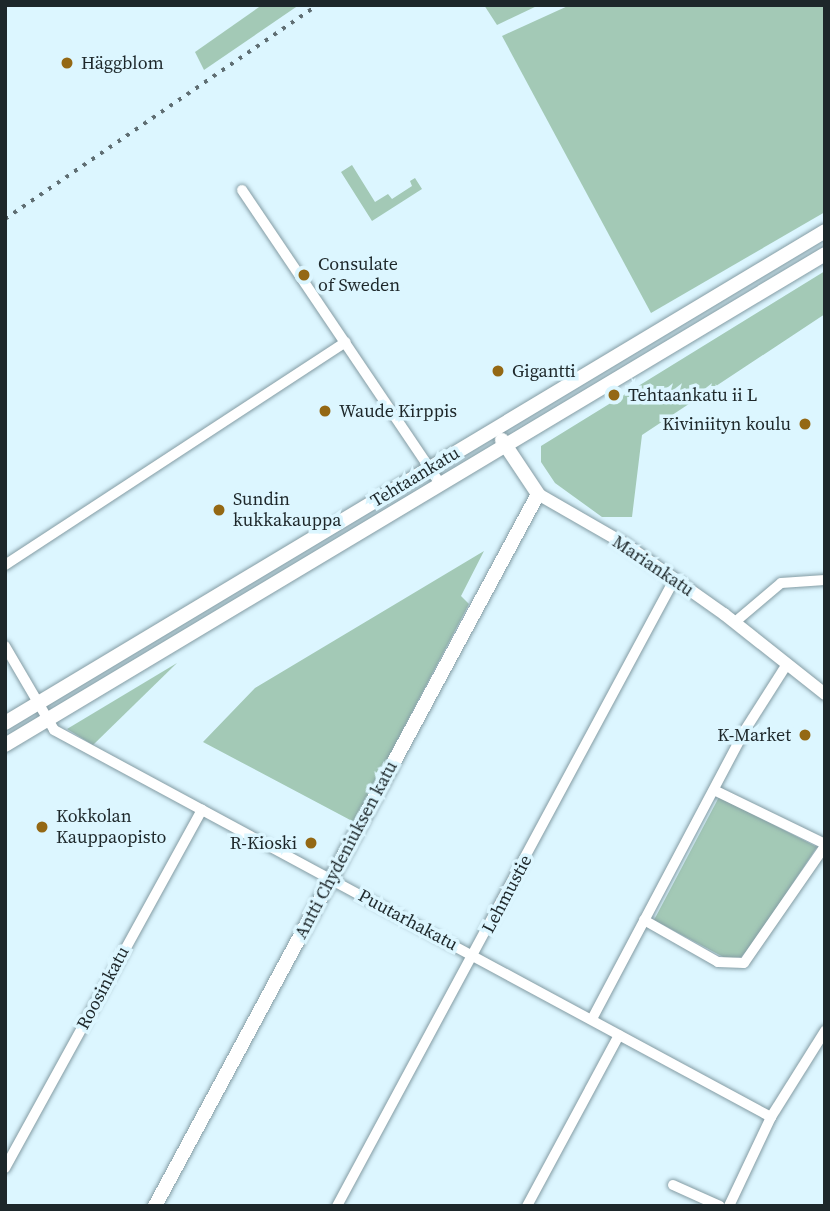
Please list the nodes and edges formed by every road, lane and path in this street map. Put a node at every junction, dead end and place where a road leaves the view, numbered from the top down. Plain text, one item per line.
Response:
1 (242, 190) dead end
2 (825, 231) edge
3 (825, 254) edge
4 (346, 342) junction
5 (496, 428) junction
6 (506, 446) junction
7 (430, 468) junction
8 (440, 483) junction
9 (538, 494) junction
10 (5, 565) edge
11 (674, 580) junction
12 (825, 580) edge
13 (735, 622) junction
14 (5, 646) edge
15 (787, 664) junction
16 (825, 694) edge
17 (38, 703) junction
18 (48, 720) junction
19 (5, 723) edge
20 (5, 745) edge
21 (714, 790) junction
22 (202, 810) junction
23 (825, 845) edge
24 (331, 879) junction
25 (645, 920) junction
26 (474, 955) junction
27 (592, 1019) junction
28 (825, 1031) edge
29 (619, 1034) junction
30 (771, 1117) junction
31 (5, 1168) edge
32 (673, 1185) dead end
33 (155, 1206) edge
34 (338, 1206) edge
35 (527, 1206) edge
36 (720, 1206) edge
37 (729, 1206) edge

1 - 4 street
2 - 5 main road, Tehtaankatu
3 - 6 main road, Tehtaankatu
4 - 7 street
4 - 10 street
5 - 6 main road, Mariankatu
5 - 7 main road, Tehtaankatu
6 - 8 main road, Tehtaankatu
6 - 9 main road, Mariankatu
7 - 8 street
7 - 17 main road, Tehtaankatu
8 - 18 main road, Tehtaankatu
9 - 11 street, Mariankatu
9 - 24 main road, Antti Chydeniuksen katu
11 - 13 street, Mariankatu
11 - 26 street, Lehmustie
12 - 13 street
13 - 15 street, Mariankatu
14 - 17 street
15 - 16 street, Mariankatu
15 - 21 street
17 - 18 street
17 - 19 main road, Tehtaankatu
18 - 20 main road, Tehtaankatu
18 - 22 street, Puutarhakatu
21 - 23 street
21 - 25 street
22 - 24 street, Puutarhakatu
22 - 31 street, Roosinkatu
23 - 25 street
24 - 26 street, Puutarhakatu
24 - 33 main road, Antti Chydeniuksen katu
25 - 27 street
26 - 27 street, Puutarhakatu
26 - 34 street, Lehmustie
27 - 29 street, Puutarhakatu
28 - 30 street
29 - 30 street, Puutarhakatu
29 - 35 street
30 - 37 street
32 - 36 street

